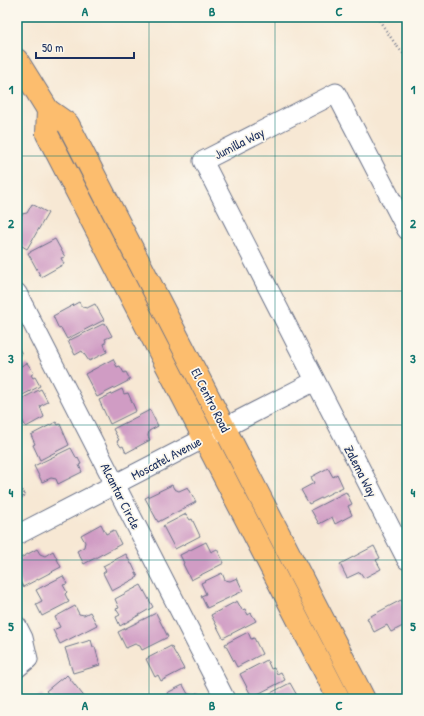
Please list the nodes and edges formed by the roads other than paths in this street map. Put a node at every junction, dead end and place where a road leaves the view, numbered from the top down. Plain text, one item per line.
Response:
1 (17, 60) edge
2 (48, 110) junction
3 (407, 230) edge
4 (17, 293) edge
5 (315, 381) junction
6 (225, 428) junction
7 (204, 438) junction
8 (116, 485) junction
9 (17, 535) edge
10 (407, 560) edge
11 (17, 626) edge
12 (17, 668) edge
13 (226, 699) edge
14 (339, 699) edge
15 (364, 699) edge

1 - 2 main road, El Centro Road
2 - 6 main road, El Centro Road
2 - 7 main road, El Centro Road
3 - 5 street, Jumilla Way
4 - 8 street, Alcantar Circle
5 - 6 street, Moscatel Avenue
5 - 10 street, Zalema Way
6 - 7 street, Moscatel Avenue
6 - 15 main road, El Centro Road
7 - 8 street, Moscatel Avenue
7 - 14 main road, El Centro Road
8 - 9 street, Moscatel Avenue
8 - 13 street, Alcantar Circle
11 - 12 street

